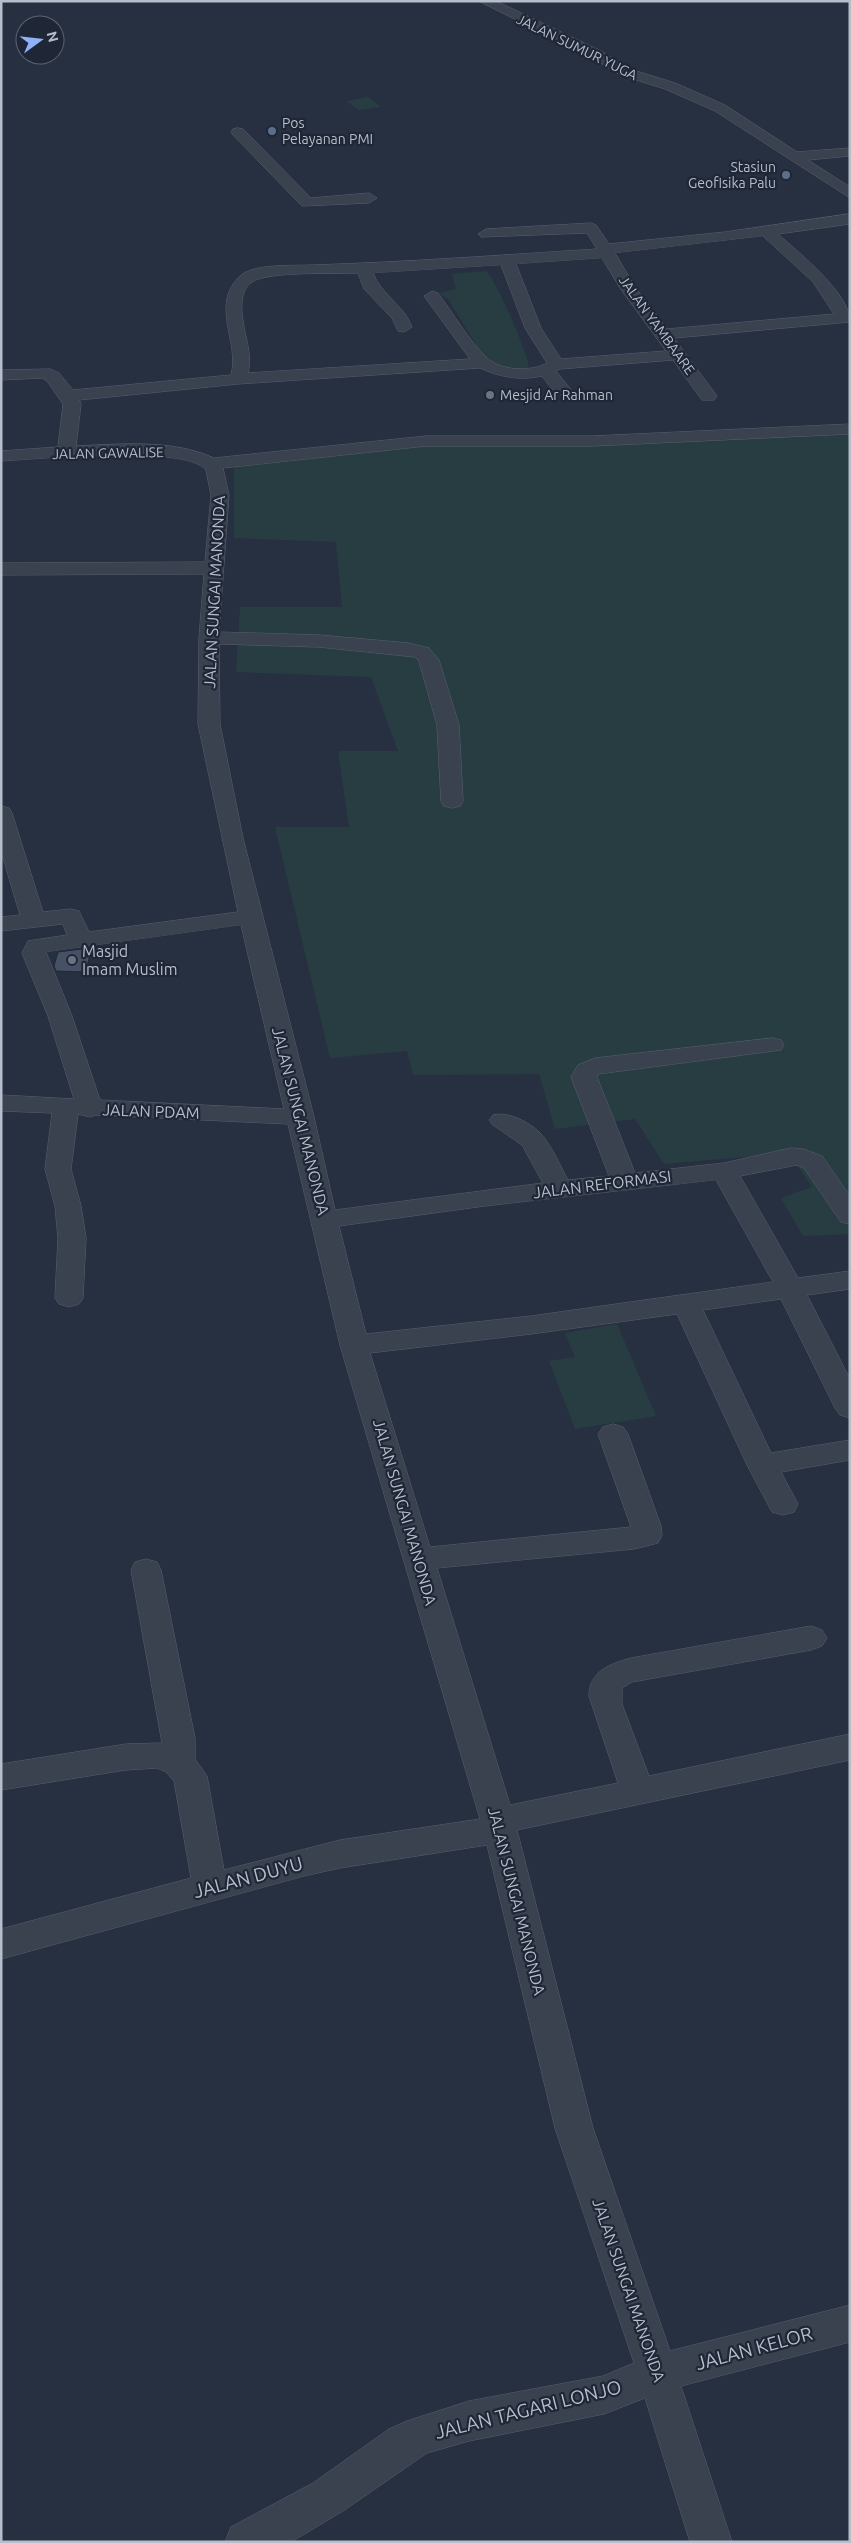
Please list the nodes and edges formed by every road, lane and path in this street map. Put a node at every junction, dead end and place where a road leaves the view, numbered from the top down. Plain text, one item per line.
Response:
1 (485, 1) edge
2 (238, 132) dead end
3 (850, 152) edge
4 (793, 157) junction
5 (850, 194) edge
6 (369, 198) dead end
7 (850, 218) edge
8 (766, 231) junction
9 (486, 234) dead end
10 (606, 251) junction
11 (507, 261) junction
12 (364, 268) junction
13 (432, 296) dead end
14 (444, 312) junction
15 (848, 318) edge
16 (663, 334) junction
17 (678, 355) junction
18 (482, 363) junction
19 (552, 368) junction
20 (1, 375) edge
21 (238, 379) junction
22 (563, 391) dead end
23 (68, 396) junction
24 (708, 396) dead end
25 (850, 429) edge
26 (66, 452) junction
27 (1, 456) edge
28 (212, 464) junction
29 (214, 568) junction
30 (1, 569) edge
31 (209, 638) junction
32 (452, 801) dead end
33 (1, 813) edge
34 (251, 917) junction
35 (33, 919) junction
36 (1, 924) edge
37 (81, 940) junction
38 (772, 1045) dead end
39 (1, 1103) edge
40 (78, 1108) junction
41 (301, 1117) junction
42 (502, 1120) dead end
43 (724, 1171) junction
44 (624, 1182) junction
45 (560, 1189) junction
46 (850, 1216) edge
47 (324, 1220) junction
48 (850, 1280) edge
49 (790, 1288) junction
50 (69, 1298) dead end
51 (686, 1303) junction
52 (354, 1345) junction
53 (850, 1408) edge
54 (612, 1434) dead end
55 (850, 1450) edge
56 (762, 1465) junction
57 (783, 1504) dead end
58 (418, 1559) junction
59 (146, 1570) dead end
60 (811, 1638) dead end
61 (850, 1746) edge
62 (178, 1763) junction
63 (1, 1777) edge
64 (638, 1792) junction
65 (499, 1825) junction
66 (210, 1886) junction
67 (1, 1944) edge
68 (850, 2322) edge
69 (657, 2373) junction
70 (246, 2542) edge
71 (711, 2542) edge

1 - 4 street, JALAN SUMUR YUGA
2 - 6 street
3 - 4 street
4 - 5 street, JALAN SUMUR YUGA
7 - 8 street
8 - 10 street
8 - 15 street
9 - 10 street, JALAN YAMBAARE
10 - 11 street
10 - 16 street, JALAN YAMBAARE
11 - 12 street
11 - 19 street
12 - 14 street
12 - 21 street
13 - 14 street
14 - 18 street
15 - 16 street
16 - 17 street, JALAN YAMBAARE
17 - 19 street
17 - 24 street, JALAN YAMBAARE
18 - 19 street
18 - 21 street
19 - 22 street
20 - 23 street
21 - 23 street
23 - 26 street
25 - 28 street
26 - 27 street, JALAN GAWALISE
26 - 28 street, JALAN GAWALISE
28 - 29 street, JALAN SUNGAI MANONDA
29 - 30 street
29 - 31 street, JALAN SUNGAI MANONDA
31 - 32 street
31 - 34 street, JALAN SUNGAI MANONDA
33 - 35 street
34 - 37 street
34 - 41 street, JALAN SUNGAI MANONDA
35 - 36 street
35 - 37 street
37 - 40 street
38 - 44 street
39 - 40 street, JALAN PDAM
40 - 41 street, JALAN PDAM
40 - 50 street
41 - 47 street, JALAN SUNGAI MANONDA
42 - 45 street
43 - 44 street, JALAN REFORMASI
43 - 46 street, JALAN REFORMASI
43 - 49 street
44 - 45 street, JALAN REFORMASI
45 - 47 street, JALAN REFORMASI
47 - 52 street, JALAN SUNGAI MANONDA
48 - 49 street
49 - 51 street
49 - 53 street
51 - 52 street
51 - 56 street
52 - 58 street, JALAN SUNGAI MANONDA
54 - 58 street
55 - 56 street
56 - 57 street
58 - 65 street, JALAN SUNGAI MANONDA
59 - 62 street
60 - 64 street
61 - 64 street, JALAN DUYU
62 - 63 street
62 - 66 street
64 - 65 street, JALAN DUYU
65 - 66 street, JALAN DUYU
65 - 69 street, JALAN SUNGAI MANONDA
66 - 67 street, JALAN DUYU
68 - 69 street, JALAN KELOR
69 - 70 street, JALAN TAGARI LONJO
69 - 71 street, JALAN SUNGAI MANONDA

